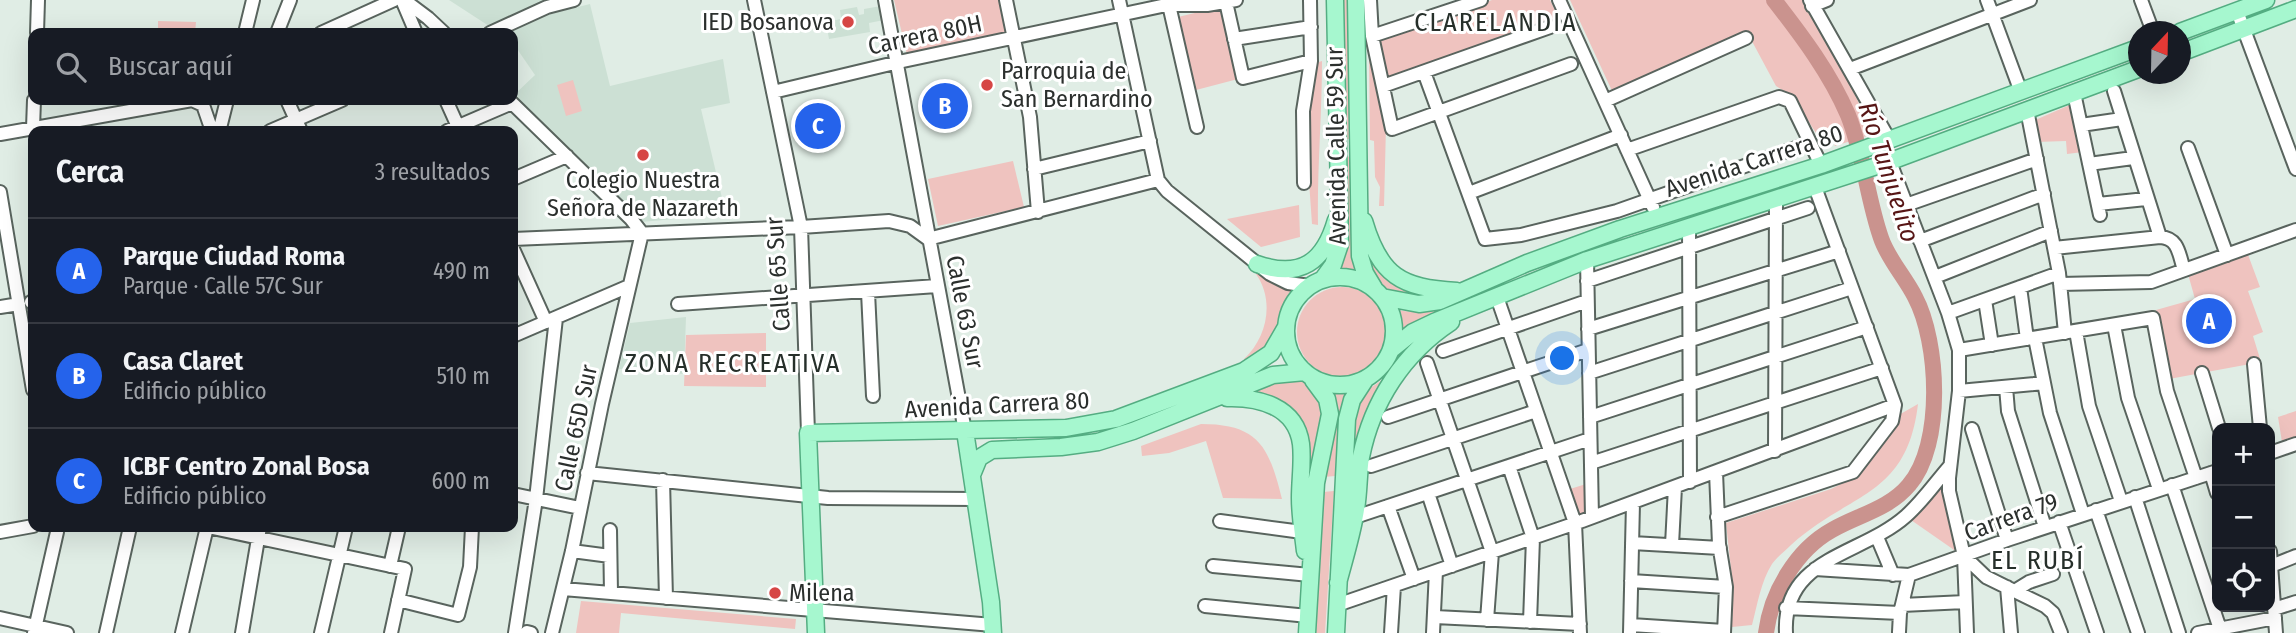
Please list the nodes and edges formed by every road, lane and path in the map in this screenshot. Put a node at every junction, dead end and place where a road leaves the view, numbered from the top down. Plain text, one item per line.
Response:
1 (38, 0) edge
2 (253, 0) edge
3 (290, 0) edge
4 (394, 0) edge
5 (403, 0) edge
6 (574, 0) edge
7 (754, 0) edge
8 (885, 0) edge
9 (1006, 0) edge
10 (1119, 0) edge
11 (1190, 0) edge
12 (1310, 0) edge
13 (1335, 0) edge
14 (1356, 0) edge
15 (1370, 0) edge
16 (1481, 0) edge
17 (1559, 0) edge
18 (1827, 0) edge
19 (1987, 0) edge
20 (2031, 0) edge
21 (2141, 0) edge
22 (2266, 0) edge
23 (1230, 1) edge
24 (1811, 3) edge
25 (1169, 5) junction
26 (2296, 9) edge
27 (2237, 11) junction
28 (1122, 15) junction
29 (1992, 15) junction
30 (2149, 21) edge
31 (1311, 27) junction
32 (1550, 27) dead end
33 (37, 28) edge
34 (246, 28) edge
35 (279, 28) edge
36 (332, 28) edge
37 (414, 28) edge
38 (439, 28) edge
39 (501, 28) edge
40 (2191, 28) edge
41 (2244, 30) junction
42 (1372, 36) junction
43 (1013, 38) junction
44 (1746, 38) dead end
45 (1234, 39) junction
46 (2191, 49) edge
47 (2128, 52) edge
48 (1311, 61) junction
49 (897, 62) junction
50 (1571, 64) dead end
51 (1850, 69) junction
52 (1424, 72) junction
53 (2128, 73) edge
54 (1383, 86) junction
55 (2114, 91) dead end
56 (773, 92) junction
57 (2021, 92) junction
58 (2074, 93) junction
59 (1605, 101) junction
60 (35, 105) edge
61 (202, 105) edge
62 (225, 105) edge
63 (289, 105) edge
64 (334, 105) edge
65 (448, 105) edge
66 (503, 105) edge
67 (515, 105) edge
68 (126, 106) edge
69 (2027, 110) junction
70 (1438, 112) junction
71 (2122, 119) junction
72 (2081, 125) junction
73 (37, 126) edge
74 (49, 126) edge
75 (214, 126) edge
76 (217, 126) edge
77 (298, 126) edge
78 (454, 126) edge
79 (463, 126) edge
80 (1197, 127) dead end
81 (28, 130) edge
82 (0, 134) edge
83 (1621, 135) junction
84 (1150, 141) junction
85 (1810, 143) junction
86 (1883, 143) junction
87 (2188, 148) dead end
88 (1627, 150) junction
89 (567, 156) junction
90 (2133, 158) junction
91 (2037, 159) junction
92 (1886, 163) junction
93 (2089, 164) junction
94 (1821, 165) junction
95 (1034, 169) junction
96 (2296, 169) edge
97 (518, 177) edge
98 (1158, 180) junction
99 (1304, 183) dead end
100 (1815, 187) junction
101 (0, 192) edge
102 (1469, 193) junction
103 (2044, 194) junction
104 (2146, 198) junction
105 (1650, 200) junction
106 (1776, 200) junction
107 (1359, 203) junction
108 (1906, 205) junction
109 (1340, 207) junction
110 (1808, 208) dead end
111 (1038, 212) junction
112 (1657, 216) junction
113 (1776, 219) junction
114 (801, 227) junction
115 (1689, 227) junction
116 (2296, 230) edge
117 (2051, 231) junction
118 (642, 233) junction
119 (554, 237) junction
120 (2160, 237) junction
121 (518, 239) edge
122 (928, 239) junction
123 (1920, 241) junction
124 (1689, 247) junction
125 (2054, 248) junction
126 (518, 250) edge
127 (1839, 251) junction
128 (2227, 255) junction
129 (1587, 260) junction
130 (518, 261) edge
131 (1257, 264) junction
132 (1776, 270) junction
133 (2184, 270) junction
134 (1935, 277) junction
135 (2059, 279) junction
136 (1587, 281) junction
137 (1316, 283) junction
138 (629, 286) junction
139 (937, 286) junction
140 (2021, 287) junction
141 (1852, 288) junction
142 (868, 292) junction
143 (1378, 292) junction
144 (1462, 292) junction
145 (803, 295) junction
146 (1689, 297) junction
147 (1490, 300) junction
148 (1985, 300) junction
149 (1587, 301) junction
150 (28, 303) edge
151 (678, 304) dead end
152 (0, 307) edge
153 (1776, 313) junction
154 (1948, 313) junction
155 (551, 320) junction
156 (2114, 325) junction
157 (1286, 327) junction
158 (1867, 327) junction
159 (1508, 329) junction
160 (1588, 329) junction
161 (2070, 332) junction
162 (518, 335) edge
163 (2031, 338) junction
164 (1690, 340) junction
165 (1992, 345) junction
166 (1392, 349) junction
167 (1588, 350) junction
168 (1443, 351) dead end
169 (1959, 351) junction
170 (1776, 356) junction
171 (1427, 363) dead end
172 (2254, 364) dead end
173 (1882, 368) junction
174 (1523, 372) junction
175 (1589, 373) junction
176 (2203, 373) dead end
177 (1308, 375) junction
178 (1366, 380) junction
179 (2044, 383) junction
180 (1690, 384) junction
181 (2006, 387) junction
182 (1959, 391) junction
183 (873, 396) dead end
184 (1217, 398) junction
185 (1440, 400) junction
186 (1775, 403) junction
187 (1895, 405) junction
188 (1536, 411) junction
189 (1388, 417) dead end
190 (1590, 417) junction
191 (2218, 423) edge
192 (2260, 423) edge
193 (1972, 429) dead end
194 (965, 431) junction
195 (1690, 431) junction
196 (808, 433) junction
197 (1453, 439) junction
198 (1590, 439) junction
199 (2296, 444) edge
200 (1775, 450) junction
201 (2275, 451) edge
202 (1551, 452) junction
203 (1591, 463) junction
204 (1371, 466) dead end
205 (1509, 466) junction
206 (1949, 467) junction
207 (587, 472) junction
208 (1716, 472) junction
209 (2212, 473) edge
210 (972, 475) junction
211 (2196, 478) junction
212 (663, 480) junction
213 (1467, 480) junction
214 (1690, 482) junction
215 (2172, 485) junction
216 (1675, 487) junction
217 (2159, 489) junction
218 (1428, 493) junction
219 (518, 495) edge
220 (810, 495) junction
221 (2135, 497) junction
222 (536, 499) junction
223 (976, 499) junction
224 (2121, 502) junction
225 (1633, 503) junction
226 (1388, 506) junction
227 (580, 508) junction
228 (2096, 510) junction
229 (2083, 514) junction
230 (1355, 517) junction
231 (1592, 517) junction
232 (1717, 517) junction
233 (1220, 521) dead end
234 (2059, 522) junction
235 (1576, 523) junction
236 (28, 527) edge
237 (2045, 527) junction
238 (610, 530) dead end
239 (1302, 531) junction
240 (57, 532) edge
241 (129, 532) edge
242 (207, 532) edge
243 (259, 532) edge
244 (345, 532) edge
245 (398, 532) edge
246 (472, 532) edge
247 (0, 533) edge
248 (1877, 537) junction
249 (1533, 538) junction
250 (2007, 540) junction
251 (1632, 543) junction
252 (1672, 545) junction
253 (1720, 548) junction
254 (572, 551) junction
255 (1492, 552) junction
256 (339, 555) junction
257 (610, 556) junction
258 (1964, 556) junction
259 (2296, 556) edge
260 (2275, 564) edge
261 (390, 566) junction
262 (1213, 566) dead end
263 (1452, 566) junction
264 (1815, 569) junction
265 (1436, 571) junction
266 (2053, 574) dead end
267 (1310, 575) junction
268 (1893, 575) junction
269 (1909, 575) junction
270 (1414, 579) junction
271 (1631, 581) junction
272 (1338, 583) junction
273 (1394, 586) junction
274 (1726, 587) junction
275 (563, 589) junction
276 (2012, 589) junction
277 (611, 593) junction
278 (666, 598) junction
279 (398, 600) junction
280 (1965, 602) junction
281 (2296, 602) edge
282 (1337, 605) junction
283 (1205, 606) dead end
284 (1786, 608) junction
285 (1901, 609) junction
286 (815, 611) junction
287 (2255, 612) edge
288 (2275, 614) junction
289 (1308, 616) junction
290 (1435, 617) junction
291 (0, 618) edge
292 (1488, 620) junction
293 (2258, 621) junction
294 (1530, 622) junction
295 (35, 629) edge
296 (993, 629) edge
297 (1580, 629) edge
298 (1630, 629) edge
299 (2220, 629) junction
300 (1724, 632) edge
301 (1899, 632) edge
302 (67, 633) edge
303 (106, 633) edge
304 (182, 633) edge
305 (243, 633) edge
306 (321, 633) edge
307 (391, 633) edge
308 (525, 633) edge
309 (552, 633) edge
310 (816, 633) edge
311 (1307, 633) edge
312 (1336, 633) edge
313 (1391, 633) edge
314 (1433, 633) edge
315 (1786, 633) edge
316 (1967, 633) edge
317 (2011, 633) edge
318 (2061, 633) edge
319 (2097, 633) edge
320 (2138, 633) edge
321 (2179, 633) edge
322 (2198, 633) edge
323 (2276, 633) edge

1 - 33 street
2 - 34 street
3 - 35 street
4 - 36 street
5 - 37 street
5 - 38 street
6 - 39 street
7 - 56 street, Calle 65 Sur
8 - 49 street, Calle 63 Sur
9 - 43 street
10 - 28 street
11 - 25 street, Carrera 80H
12 - 31 street
13 - 109 main road, Avenida Calle 59 Sur
14 - 107 main road, Avenida Calle 59 Sur
15 - 42 street
16 - 42 street
17 - 59 street
18 - 24 street
19 - 29 street
20 - 29 street
21 - 30 street
22 - 27 main road
23 - 25 street, Carrera 80H
23 - 45 street
24 - 51 street
25 - 28 street, Carrera 80H
25 - 80 street
26 - 41 main road
27 - 40 main road
27 - 41 street
28 - 43 street, Carrera 80H
28 - 84 street
29 - 51 street
29 - 57 street
31 - 45 street
31 - 48 street
32 - 52 street
41 - 46 main road
41 - 96 street
42 - 54 street
43 - 49 street, Carrera 80H
43 - 95 street
44 - 59 street
45 - 48 street
47 - 57 main road, Avenida Carrera 80
48 - 99 street
49 - 56 street, Carrera 80H
49 - 122 street, Calle 63 Sur
50 - 70 street
51 - 86 street
52 - 54 street
52 - 70 street
53 - 58 main road, Avenida Carrera 80
54 - 70 street
55 - 71 street
56 - 114 street, Calle 65 Sur
57 - 86 main road, Avenida Carrera 80
58 - 69 main road, Avenida Carrera 80
58 - 72 street
59 - 83 street
60 - 73 street
61 - 75 street
62 - 76 street
63 - 77 street
64 - 77 street
65 - 78 street
66 - 79 street
67 - 89 street
68 - 74 street
69 - 91 street
69 - 92 main road, Avenida Carrera 80
70 - 102 street
71 - 72 street
71 - 90 street
72 - 93 street
81 - 82 street
83 - 88 street
83 - 102 street
84 - 95 street
84 - 98 street
85 - 88 street
85 - 94 street
85 - 105 street
86 - 94 main road, Avenida Carrera 80
87 - 128 street
88 - 105 street
89 - 97 street
89 - 118 street
90 - 93 street
90 - 104 street
91 - 103 street
91 - 108 street
92 - 100 main road, Avenida Carrera 80
92 - 108 street
93 - 104 street
94 - 112 main road, Avenida Carrera 80
95 - 111 street
98 - 111 street
98 - 131 street
100 - 106 main road, Avenida Carrera 80
100 - 127 street
101 - 150 street
102 - 105 street
103 - 117 street
103 - 123 street
104 - 120 street
105 - 112 street
106 - 113 street
106 - 115 main road, Avenida Carrera 80
107 - 143 main road, Avenida Calle 59 Sur
107 - 144 main road
108 - 123 street
109 - 131 main road
109 - 137 main road, Avenida Calle 59 Sur
110 - 113 street
111 - 122 street
112 - 144 main road, Avenida Carrera 80
113 - 124 street
113 - 132 street
114 - 118 street
114 - 122 street
114 - 145 street, Calle 65 Sur
115 - 124 street
115 - 129 main road, Avenida Carrera 80
116 - 128 street
117 - 125 street
117 - 134 street
118 - 119 street
118 - 138 street, Calle 65D Sur
119 - 121 street
119 - 126 street
120 - 125 street
120 - 133 street
122 - 139 street, Calle 63 Sur
123 - 134 street
124 - 136 street
124 - 146 street
125 - 135 street
127 - 132 street
127 - 141 street
128 - 133 street
129 - 136 street
129 - 147 main road, Avenida Carrera 80
130 - 155 street
131 - 137 street
132 - 146 street
132 - 153 street
133 - 135 street
134 - 154 street
135 - 140 street
135 - 161 street
136 - 149 street
137 - 143 main road
137 - 157 main road
138 - 155 street
138 - 207 street, Calle 65D Sur
139 - 142 street
139 - 194 street, Calle 63 Sur
140 - 148 street
140 - 163 street
141 - 153 street
141 - 158 street
142 - 145 street
142 - 183 street
143 - 144 main road, Avenida Carrera 80
143 - 166 main road
145 - 151 street
145 - 196 street, Calle 65 Sur
146 - 160 street
146 - 164 street
147 - 159 street
147 - 166 main road, Avenida Carrera 80
147 - 230 main road
148 - 154 street
148 - 165 street
149 - 159 street
149 - 160 street
150 - 152 street
153 - 164 street
153 - 170 street
154 - 169 street
155 - 162 street
155 - 222 street
156 - 161 street
156 - 211 street
156 - 217 street
157 - 177 main road
157 - 194 main road, Avenida Carrera 80
158 - 170 street
158 - 173 street
159 - 168 street
159 - 174 street
160 - 167 street
161 - 163 street
161 - 224 street
163 - 165 street
163 - 179 street
164 - 175 street
164 - 180 street
165 - 169 street
166 - 178 main road
167 - 174 street
167 - 175 street
169 - 182 street
170 - 180 street
170 - 186 street
171 - 185 street
172 - 192 street
173 - 186 street
173 - 187 street
174 - 185 street
174 - 188 street
175 - 190 street
176 - 191 street
177 - 178 main road
177 - 184 main road, Avenida Carrera 80
177 - 267 main road
178 - 272 main road
179 - 181 street
179 - 229 street
180 - 190 street
180 - 195 street
181 - 182 street
181 - 237 street
182 - 206 street
184 - 210 main road, Avenida Carrera 80
184 - 239 main road
185 - 189 street
185 - 197 street
186 - 195 street
186 - 200 street
187 - 200 street
187 - 232 street
188 - 197 street
188 - 202 street
190 - 198 street
193 - 250 street
194 - 196 main road, Avenida Carrera 80
194 - 210 main road, Calle 63 Sur
195 - 203 street
195 - 214 street
196 - 220 main road, Calle 65 Sur
197 - 204 street
197 - 213 street
198 - 202 street
198 - 203 street
199 - 201 street
200 - 208 street
202 - 205 street
202 - 235 street
203 - 231 street
205 - 213 street
205 - 249 street
206 - 248 street
206 - 258 street
207 - 212 street
207 - 227 street, Calle 65D Sur
208 - 214 street
208 - 232 street
209 - 211 street, Carrera 79
210 - 223 main road, Calle 63 Sur
211 - 215 street, Carrera 79
212 - 220 street
212 - 278 street
213 - 218 street
213 - 255 street
214 - 216 street
215 - 217 street, Carrera 79
215 - 299 street
216 - 225 street
216 - 252 street
217 - 221 street, Carrera 79
218 - 226 street
218 - 263 street
219 - 222 street
220 - 223 street
220 - 286 main road, Calle 65 Sur
221 - 224 street, Carrera 79
221 - 321 street
222 - 227 street
222 - 308 street
223 - 296 main road, Calle 63 Sur
224 - 228 street, Carrera 79
225 - 231 street
225 - 251 street
226 - 230 street
226 - 270 street
227 - 254 street, Calle 65D Sur
228 - 229 street, Carrera 79
228 - 320 street
229 - 234 street, Carrera 79
230 - 272 main road
231 - 235 street
232 - 253 street
233 - 239 street
234 - 237 street, Carrera 79
234 - 319 street
235 - 249 street
235 - 297 street
236 - 247 street
237 - 250 street, Carrera 79
238 - 257 street
239 - 267 main road
240 - 295 street
241 - 303 street
242 - 304 street
243 - 256 street
243 - 305 street
244 - 256 street
245 - 261 street
246 - 279 street
248 - 264 street
248 - 268 street
249 - 255 street
249 - 294 street
250 - 258 street, Carrera 79
251 - 252 street
251 - 271 street
252 - 253 street
253 - 274 street
254 - 257 street
254 - 275 street, Calle 65D Sur
255 - 263 street
255 - 292 street
256 - 261 street
256 - 306 street
257 - 277 street
258 - 269 street, Carrera 79
258 - 276 street
258 - 280 street
259 - 260 street
261 - 279 street
262 - 267 street
263 - 265 street
264 - 268 street, Carrera 79
264 - 284 street
265 - 270 street
265 - 290 street
266 - 276 street
267 - 289 main road
268 - 269 street, Carrera 79
269 - 285 street
270 - 273 street
271 - 274 street
271 - 298 street
272 - 282 main road
273 - 282 street
273 - 313 street
274 - 300 street
275 - 277 street
275 - 309 street, Calle 65D Sur
276 - 317 street
276 - 318 street
277 - 278 street
278 - 286 street
279 - 307 street
280 - 285 street
280 - 316 street
281 - 288 street
282 - 312 main road
283 - 289 street
284 - 285 street
284 - 315 street
285 - 301 street
286 - 296 street
286 - 310 main road, Calle 65 Sur
287 - 293 street
288 - 293 street
288 - 323 street
289 - 311 main road
290 - 292 street
290 - 314 street
291 - 295 street
292 - 294 street
293 - 299 street
294 - 297 street
295 - 302 street
298 - 300 street
299 - 322 street

